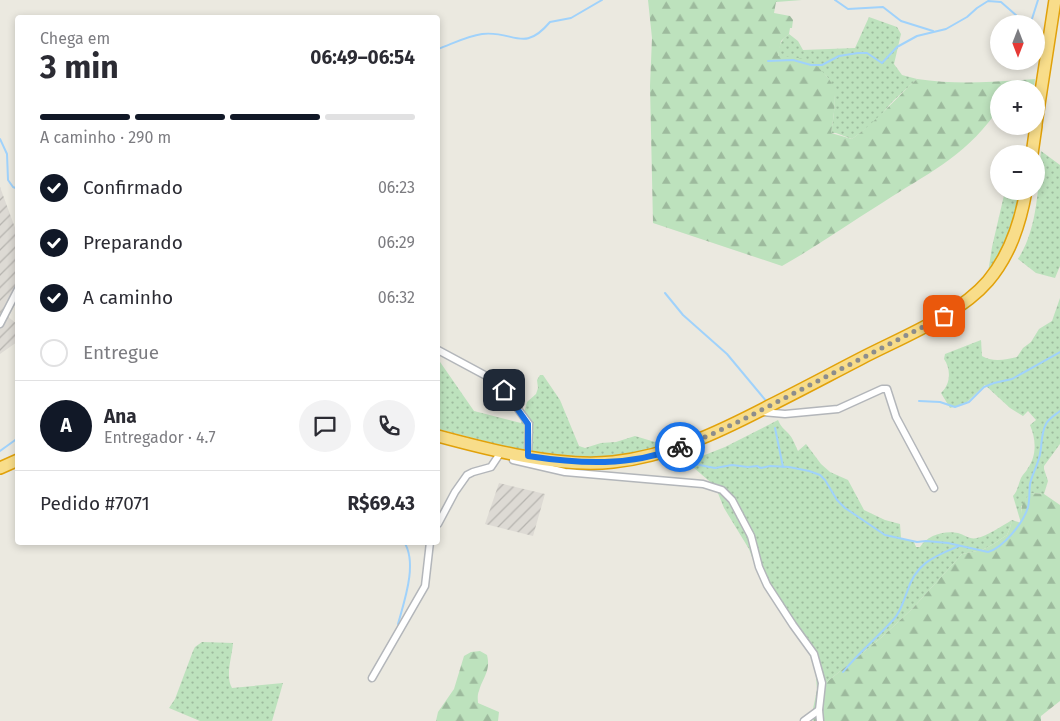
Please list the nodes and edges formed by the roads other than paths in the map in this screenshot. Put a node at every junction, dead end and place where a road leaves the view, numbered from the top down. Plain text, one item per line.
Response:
1 (1056, 4) edge
2 (1043, 80) edge
3 (1024, 200) edge
4 (15, 295) edge
5 (0, 324) edge
6 (440, 351) edge
7 (758, 412) junction
8 (440, 437) edge
9 (516, 456) junction
10 (15, 461) edge
11 (0, 468) edge
12 (934, 488) dead end
13 (440, 521) edge
14 (430, 545) edge
15 (372, 678) dead end
16 (819, 710) junction
17 (804, 721) edge
18 (820, 721) edge

1 - 2 highway
3 - 7 highway
4 - 5 street
6 - 9 street
7 - 9 highway
7 - 12 street
8 - 9 highway
9 - 13 street
9 - 16 street
10 - 11 highway
14 - 15 street
16 - 17 street
16 - 18 street

